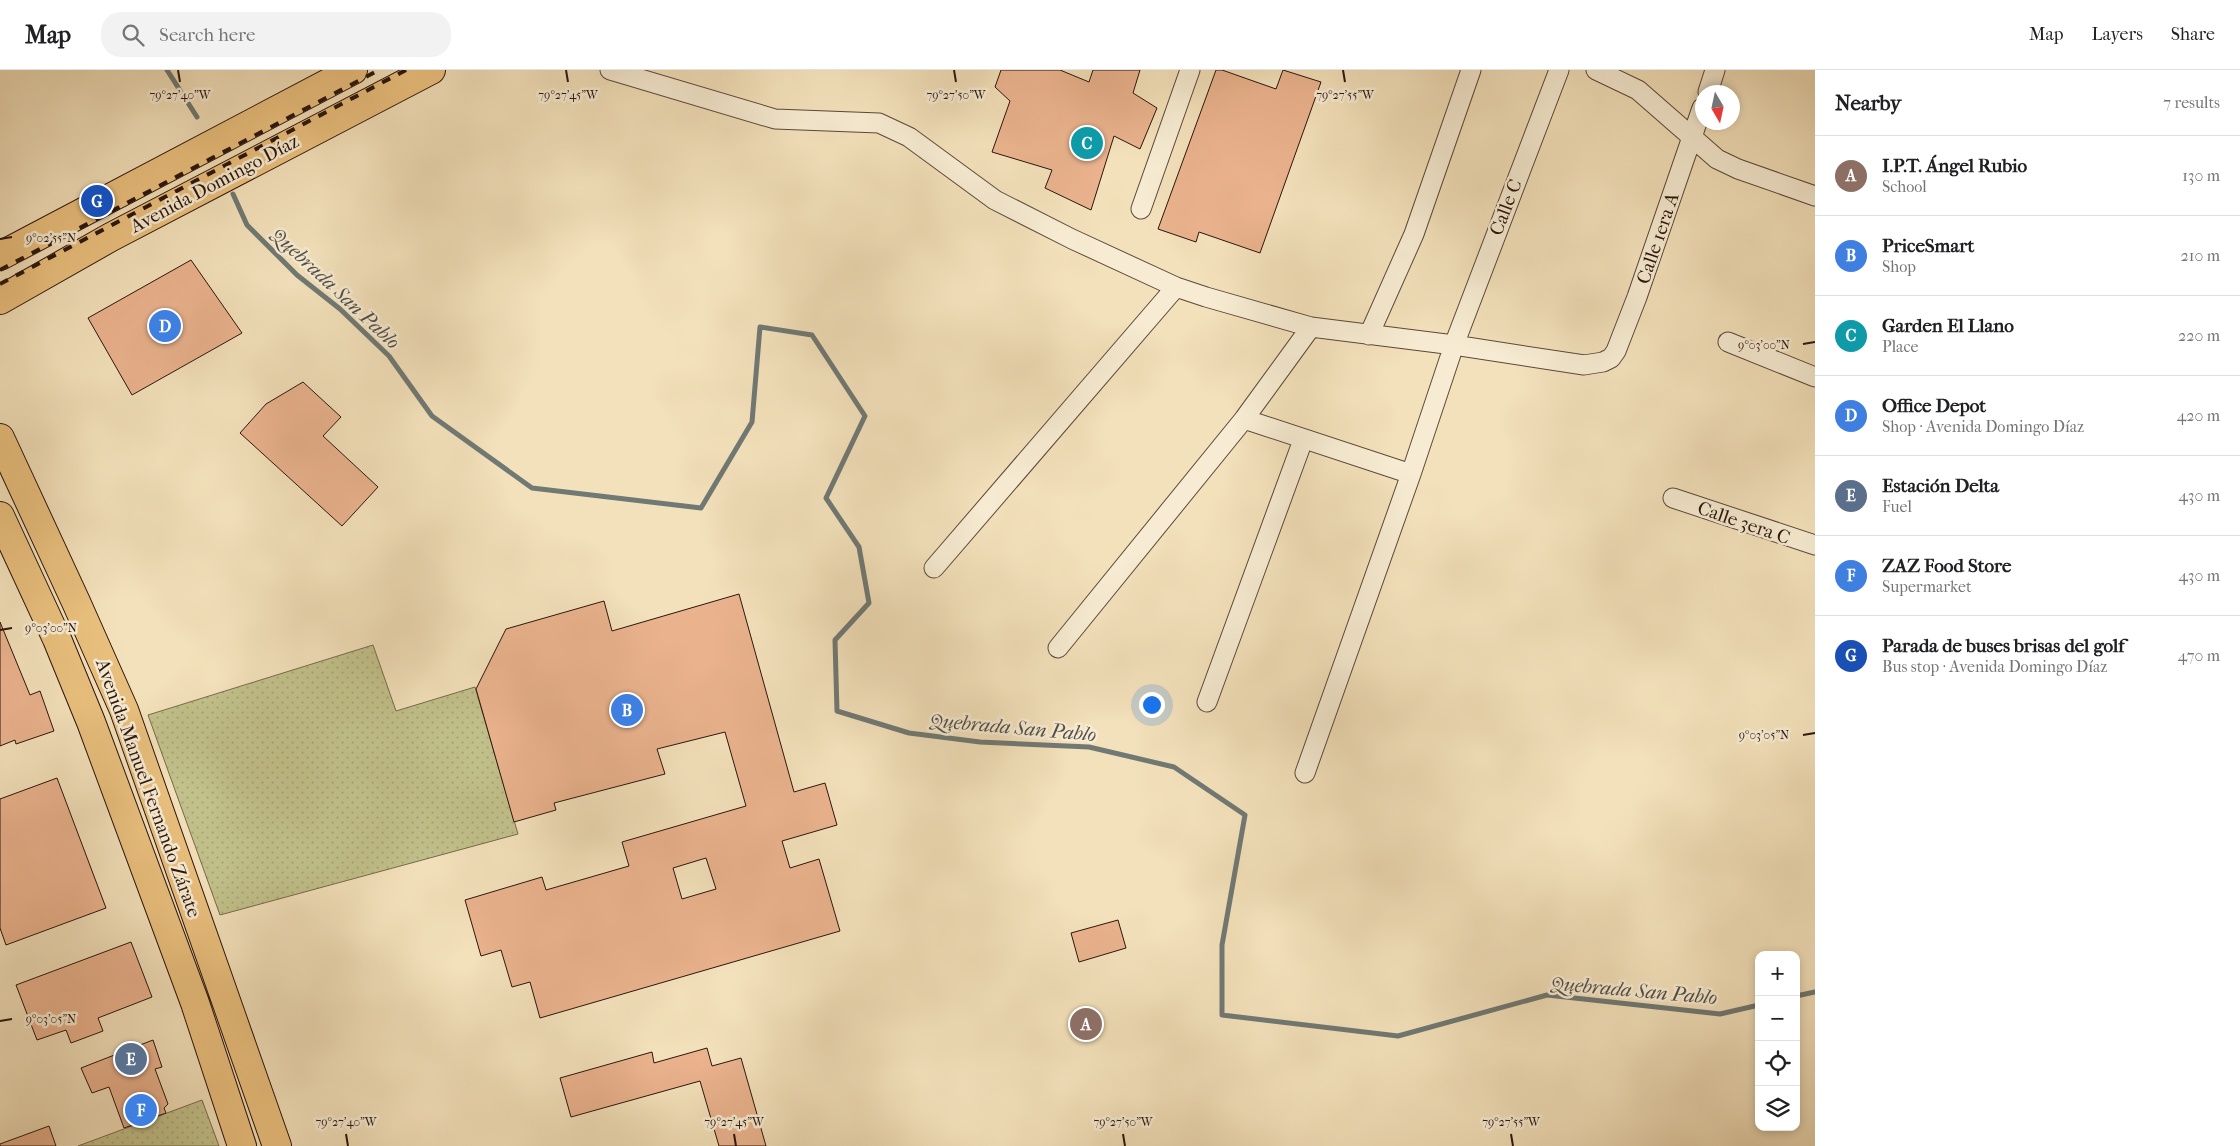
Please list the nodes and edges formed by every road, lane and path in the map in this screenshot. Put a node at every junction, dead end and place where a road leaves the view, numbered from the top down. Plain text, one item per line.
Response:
1 (353, 70) edge
2 (430, 70) edge
3 (610, 70) edge
4 (1190, 70) edge
5 (1471, 70) edge
6 (1559, 70) edge
7 (1596, 70) edge
8 (1716, 70) edge
9 (1711, 85) edge
10 (1695, 129) edge
11 (1692, 138) junction
12 (1815, 196) edge
13 (1141, 210) dead end
14 (0, 256) edge
15 (27, 286) junction
16 (1176, 287) junction
17 (0, 300) edge
18 (0, 312) edge
19 (1312, 327) junction
20 (1369, 335) junction
21 (1728, 342) dead end
22 (1454, 344) junction
23 (1815, 377) edge
24 (1244, 419) junction
25 (0, 438) edge
26 (1303, 440) junction
27 (1411, 474) junction
28 (0, 478) edge
29 (1673, 498) dead end
30 (0, 516) edge
31 (1815, 545) edge
32 (934, 568) dead end
33 (76, 602) junction
34 (1058, 648) dead end
35 (1207, 702) dead end
36 (124, 710) junction
37 (91, 722) junction
38 (1304, 774) dead end
39 (242, 1146) edge
40 (277, 1146) edge

1 - 14 main road, Avenida Domingo Díaz
2 - 15 main road, Avenida Domingo Díaz
3 - 16 street
4 - 13 street
5 - 20 street
6 - 22 street, Calle C
7 - 11 street
8 - 9 street
10 - 11 street, Calle 1era A
11 - 12 street
11 - 22 street, Calle 1era A
15 - 17 main road, Avenida Domingo Díaz
15 - 18 main road
16 - 19 street
16 - 32 street
19 - 20 street
19 - 24 street
20 - 22 street
21 - 23 street
22 - 27 street, Calle C
24 - 26 street
24 - 34 street
25 - 33 main road, Avenida Manuel Fernando Zárate
26 - 27 street
26 - 35 street
27 - 38 street, Calle C
28 - 33 main road
29 - 31 street, Calle 3era C
30 - 37 main road, Avenida Manuel Fernando Zárate
33 - 36 main road, Avenida Manuel Fernando Zárate
36 - 37 main road
36 - 40 main road, Avenida Manuel Fernando Zárate
37 - 39 main road, Avenida Manuel Fernando Zárate

